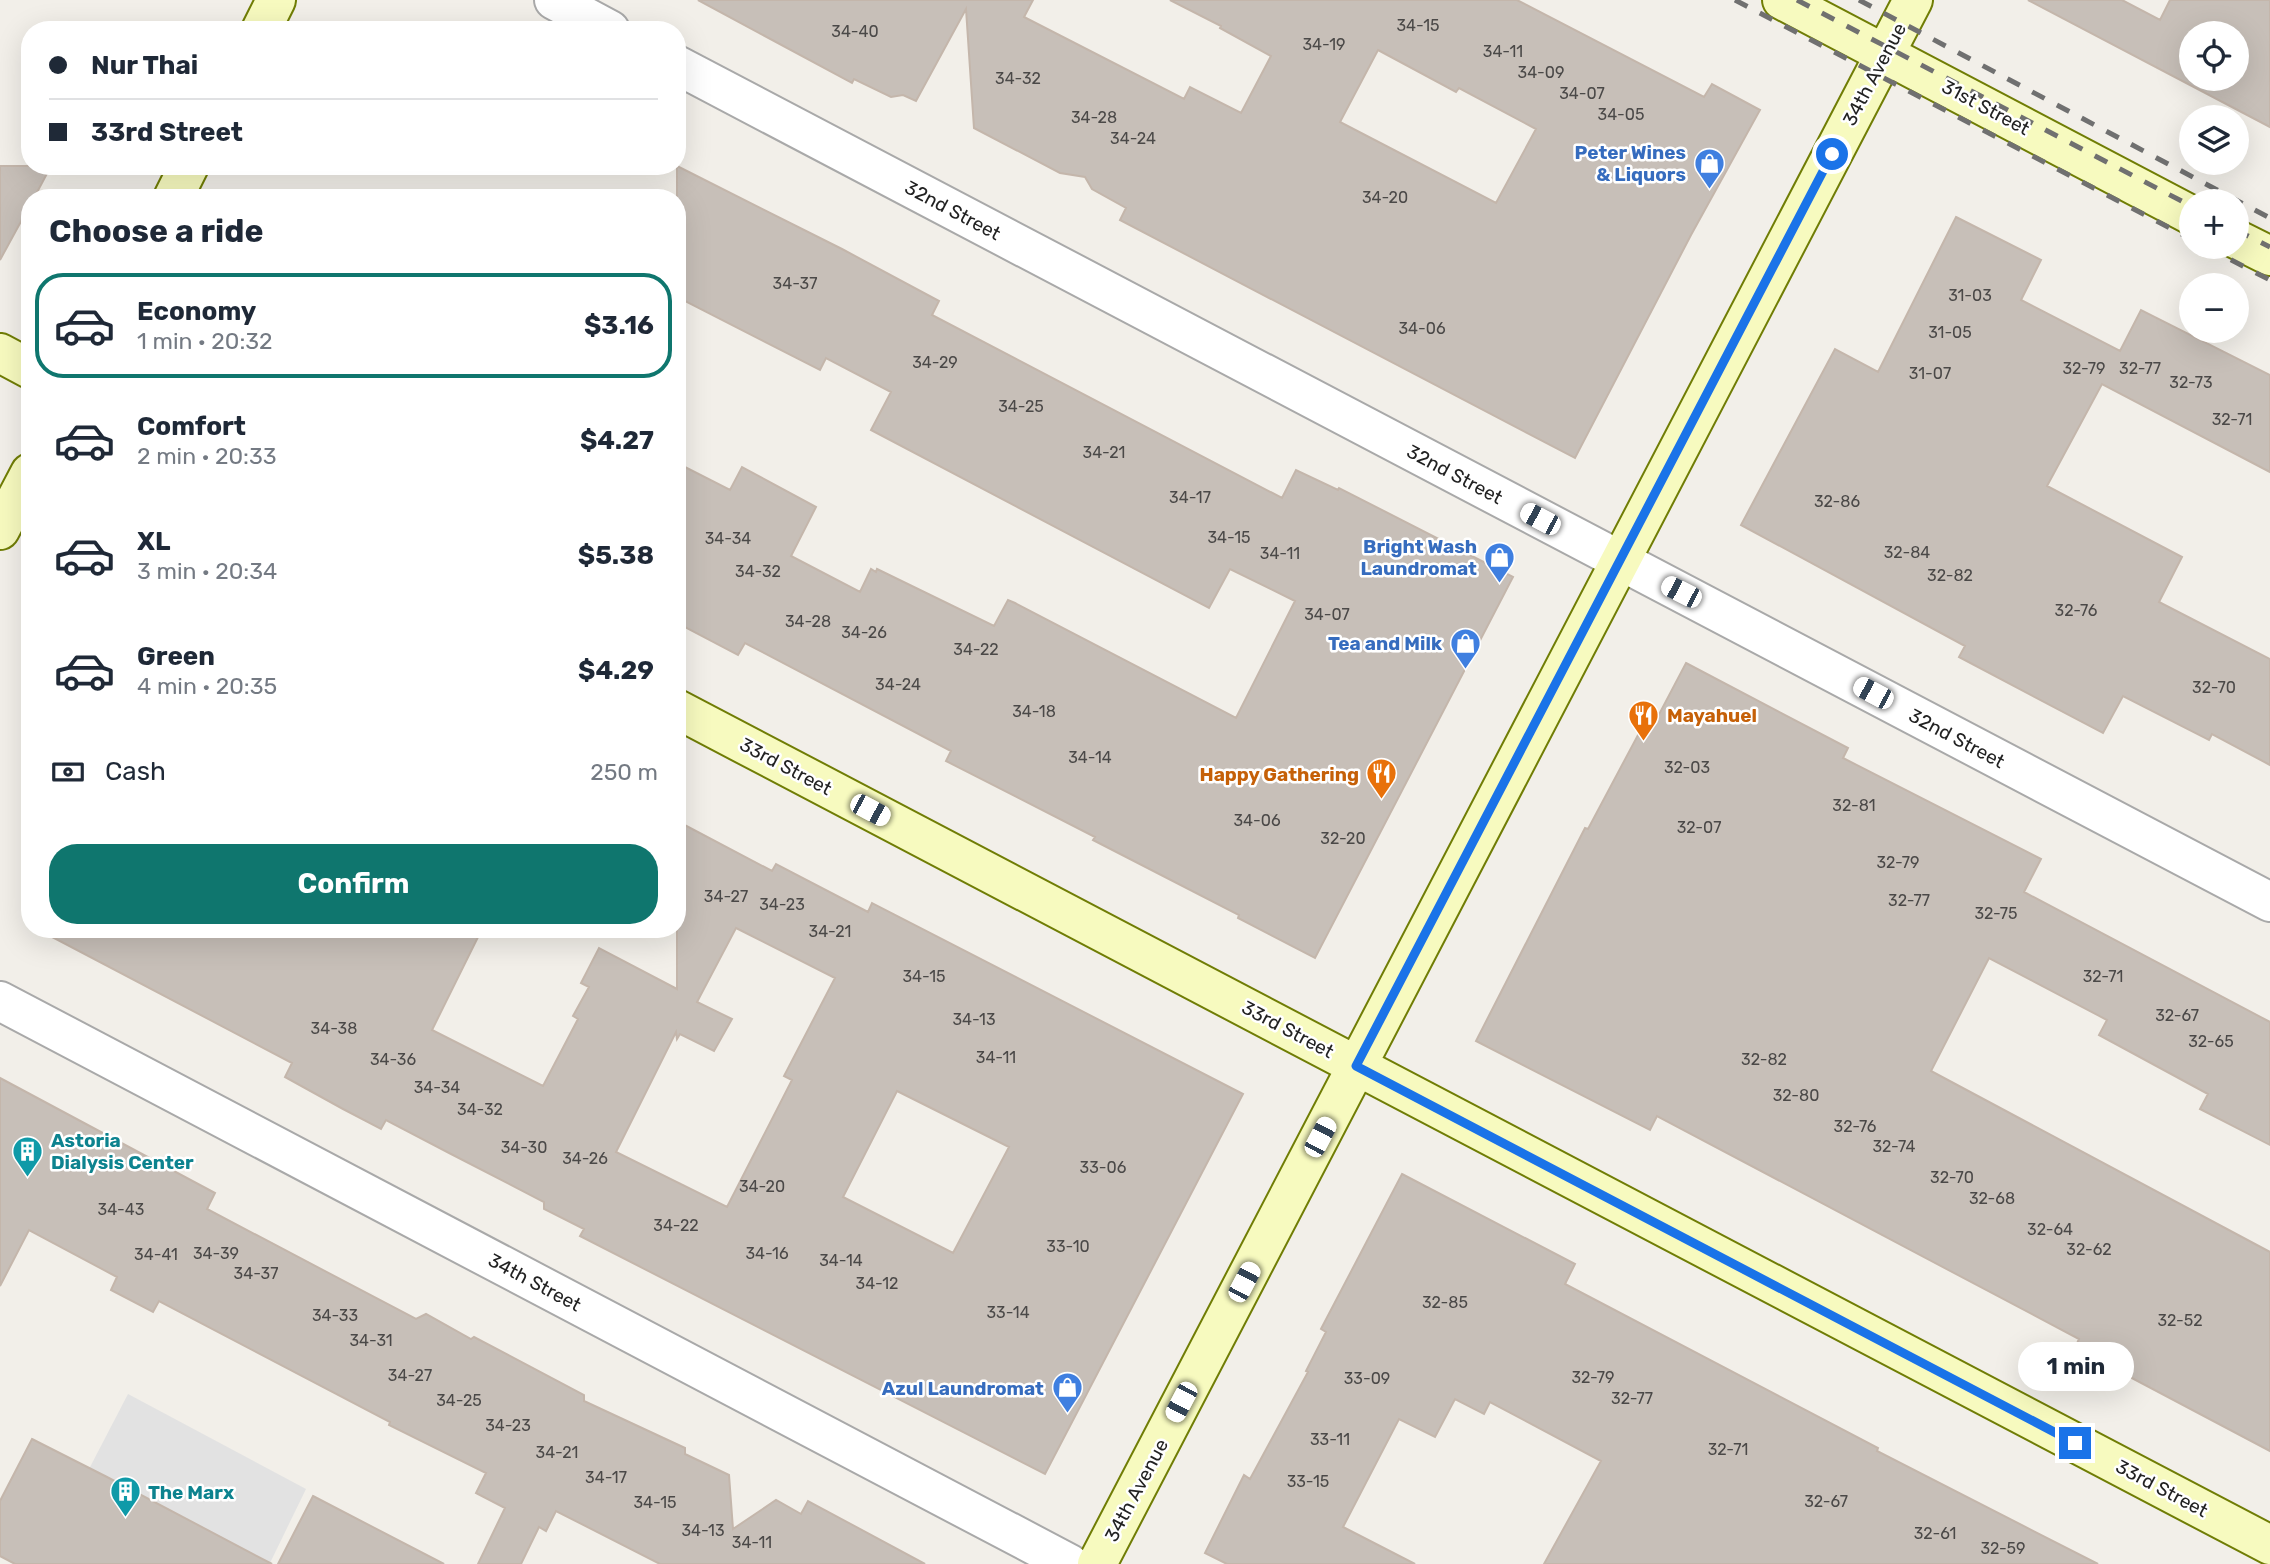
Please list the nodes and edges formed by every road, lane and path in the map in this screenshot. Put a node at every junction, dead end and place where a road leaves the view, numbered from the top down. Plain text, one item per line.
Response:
1 (276, 0) edge
2 (554, 0) edge
3 (1782, 0) edge
4 (1913, 0) edge
5 (266, 21) edge
6 (593, 21) edge
7 (1885, 54) junction
8 (686, 70) edge
9 (2179, 209) edge
10 (2249, 246) edge
11 (2270, 256) edge
12 (0, 353) edge
13 (21, 364) edge
14 (21, 490) edge
15 (0, 530) edge
16 (1620, 561) junction
17 (686, 714) edge
18 (2270, 902) edge
19 (0, 1001) edge
20 (1356, 1066) junction
21 (2270, 1545) edge
22 (1070, 1564) edge
23 (1097, 1564) edge

1 - 5 main road
2 - 6 street
3 - 7 main road, 31st Street
4 - 7 main road, 34th Avenue
7 - 9 main road, 31st Street
7 - 16 main road, 34th Avenue
8 - 16 street, 32nd Street
10 - 11 main road
12 - 13 main road
14 - 15 main road
16 - 18 street, 32nd Street
16 - 20 main road, 34th Avenue
17 - 20 main road, 33rd Street
19 - 22 street, 34th Street
20 - 21 main road, 33rd Street
20 - 23 main road, 34th Avenue

